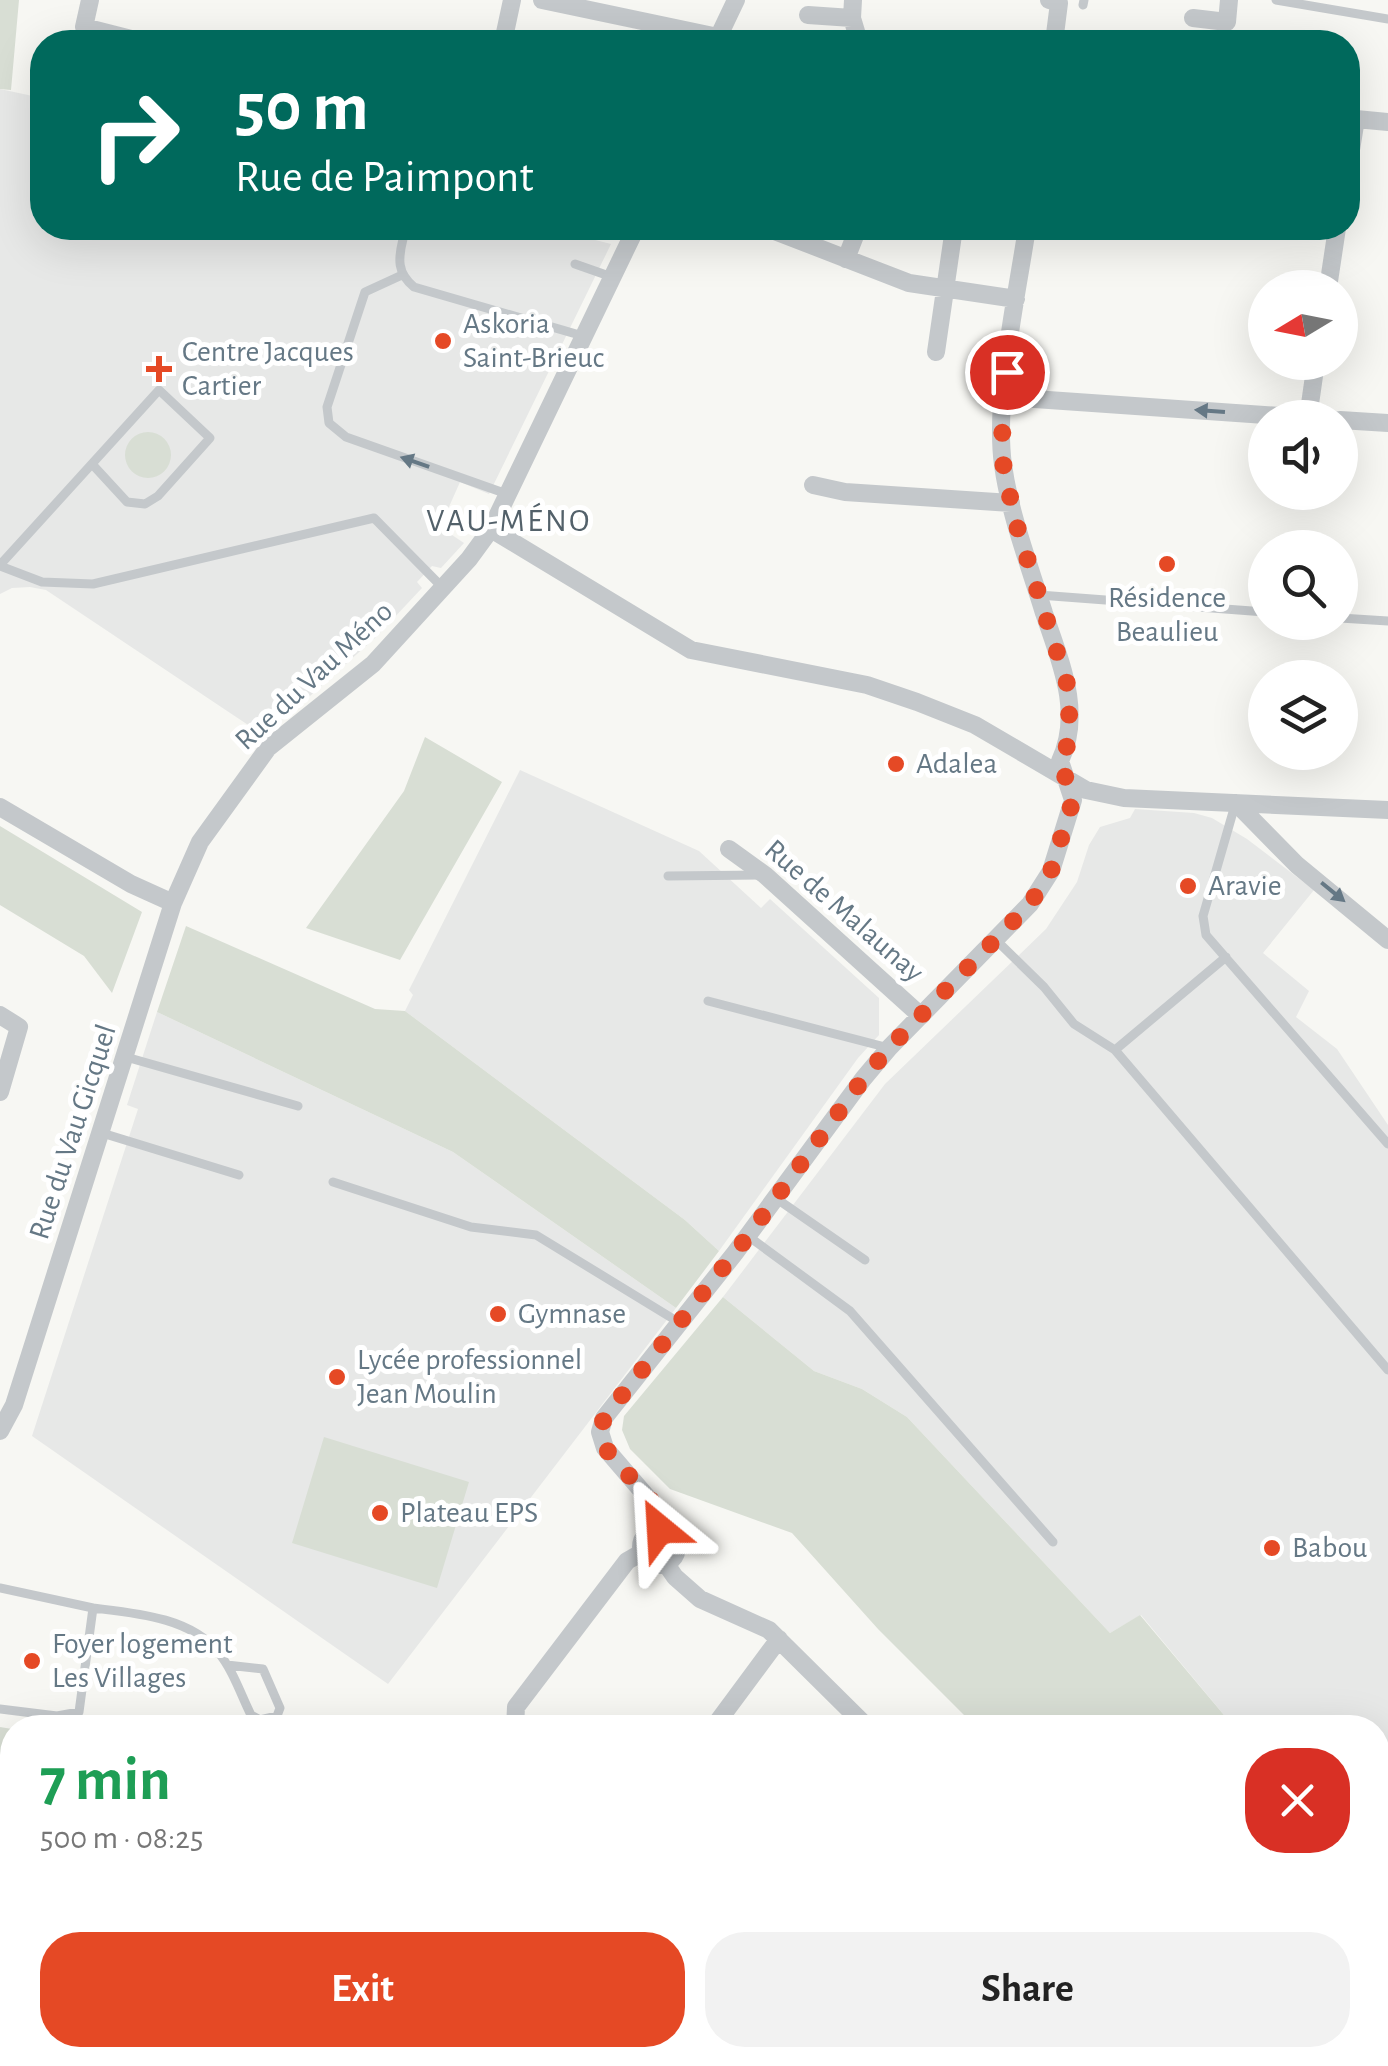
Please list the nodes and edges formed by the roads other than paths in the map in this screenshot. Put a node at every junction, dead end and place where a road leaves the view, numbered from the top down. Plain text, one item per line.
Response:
1 (90, 0) edge
2 (512, 0) edge
3 (542, 0) edge
4 (736, 0) edge
5 (1230, 0) edge
6 (1276, 0) edge
7 (1054, 1) edge
8 (852, 9) edge
9 (808, 15) dead end
10 (1192, 18) dead end
11 (1388, 19) edge
12 (96, 30) edge
13 (506, 30) edge
14 (673, 30) edge
15 (722, 30) edge
16 (1054, 30) edge
17 (1360, 119) edge
18 (1388, 122) edge
19 (403, 240) edge
20 (630, 240) edge
21 (800, 240) edge
22 (853, 240) edge
23 (952, 240) edge
24 (1026, 240) edge
25 (1335, 240) edge
26 (846, 258) junction
27 (575, 264) dead end
28 (1331, 270) edge
29 (402, 275) junction
30 (612, 277) junction
31 (944, 288) junction
32 (1016, 299) junction
33 (584, 336) junction
34 (936, 352) dead end
35 (1004, 397) junction
36 (1248, 414) edge
37 (1358, 421) edge
38 (1388, 423) edge
39 (92, 464) junction
40 (813, 485) dead end
41 (507, 494) junction
42 (1011, 502) junction
43 (491, 529) junction
44 (0, 566) edge
45 (443, 588) junction
46 (1038, 594) junction
47 (1248, 611) edge
48 (1358, 619) edge
49 (1388, 621) edge
50 (1065, 778) junction
51 (1236, 803) junction
52 (0, 806) edge
53 (1388, 810) edge
54 (729, 850) dead end
55 (668, 876) dead end
56 (765, 876) junction
57 (173, 903) junction
58 (996, 940) junction
59 (1388, 940) edge
60 (1226, 957) junction
61 (708, 1001) dead end
62 (0, 1014) edge
63 (921, 1016) junction
64 (889, 1048) junction
65 (1116, 1050) junction
66 (126, 1057) junction
67 (0, 1092) edge
68 (298, 1106) dead end
69 (102, 1134) junction
70 (1388, 1144) edge
71 (239, 1174) dead end
72 (333, 1182) dead end
73 (776, 1199) junction
74 (748, 1236) junction
75 (865, 1260) dead end
76 (680, 1323) junction
77 (1388, 1370) edge
78 (0, 1432) edge
79 (660, 1529) junction
80 (1054, 1542) dead end
81 (642, 1553) junction
82 (666, 1564) junction
83 (0, 1588) edge
84 (93, 1608) junction
85 (779, 1640) junction
86 (227, 1665) junction
87 (0, 1709) edge
88 (49, 1715) edge
89 (62, 1715) edge
90 (251, 1715) edge
91 (277, 1715) edge
92 (516, 1715) edge
93 (722, 1715) edge
94 (855, 1715) edge

1 - 12 street
2 - 13 street
3 - 14 street
4 - 15 street
5 - 10 street
6 - 11 lane
7 - 16 street
8 - 9 street
17 - 18 street
19 - 29 lane
20 - 30 street, Rue du Vau Méno
21 - 26 street
22 - 26 street
23 - 31 street
24 - 32 street
25 - 28 street
26 - 31 street
27 - 30 lane
29 - 33 lane
41 -> 29 lane
30 - 33 street, Rue du Vau Méno
31 - 32 street
31 - 34 street
32 - 35 street
33 - 41 street, Rue du Vau Méno
36 -> 35 street
35 - 42 street
37 - 38 street
39 - 39 lane
39 - 44 lane
40 - 42 street
41 - 43 street, Rue du Vau Méno
42 - 46 street
43 - 45 street, Rue du Vau Méno
43 - 50 street
44 - 45 lane
45 - 57 street, Rue du Vau Méno
46 - 47 lane
46 - 50 street
48 - 49 lane
50 - 51 street
50 - 58 street
51 - 53 street
51 -> 59 street
51 - 60 lane
52 - 57 street
54 - 56 street, Rue de Malaunay
55 - 56 lane
56 - 63 street, Rue de Malaunay
57 - 66 street, Rue du Vau Gicquel
58 - 63 street
58 - 65 lane
60 - 65 lane
60 - 70 lane
61 - 64 lane
62 - 67 street
63 - 64 street
64 - 73 street
65 - 77 lane
66 - 68 lane
66 - 69 street, Rue du Vau Gicquel
69 - 71 lane
69 - 78 street, Rue du Vau Gicquel
72 - 76 lane
73 - 74 street
73 - 75 lane
74 - 76 street
74 - 80 lane
76 - 79 street
79 - 81 street
79 - 82 street
81 - 82 street
81 - 92 street
82 - 85 street
83 - 84 lane
84 - 86 lane
84 - 89 lane
85 - 93 street
85 - 94 street
86 - 90 lane
86 - 91 lane
87 - 88 lane

